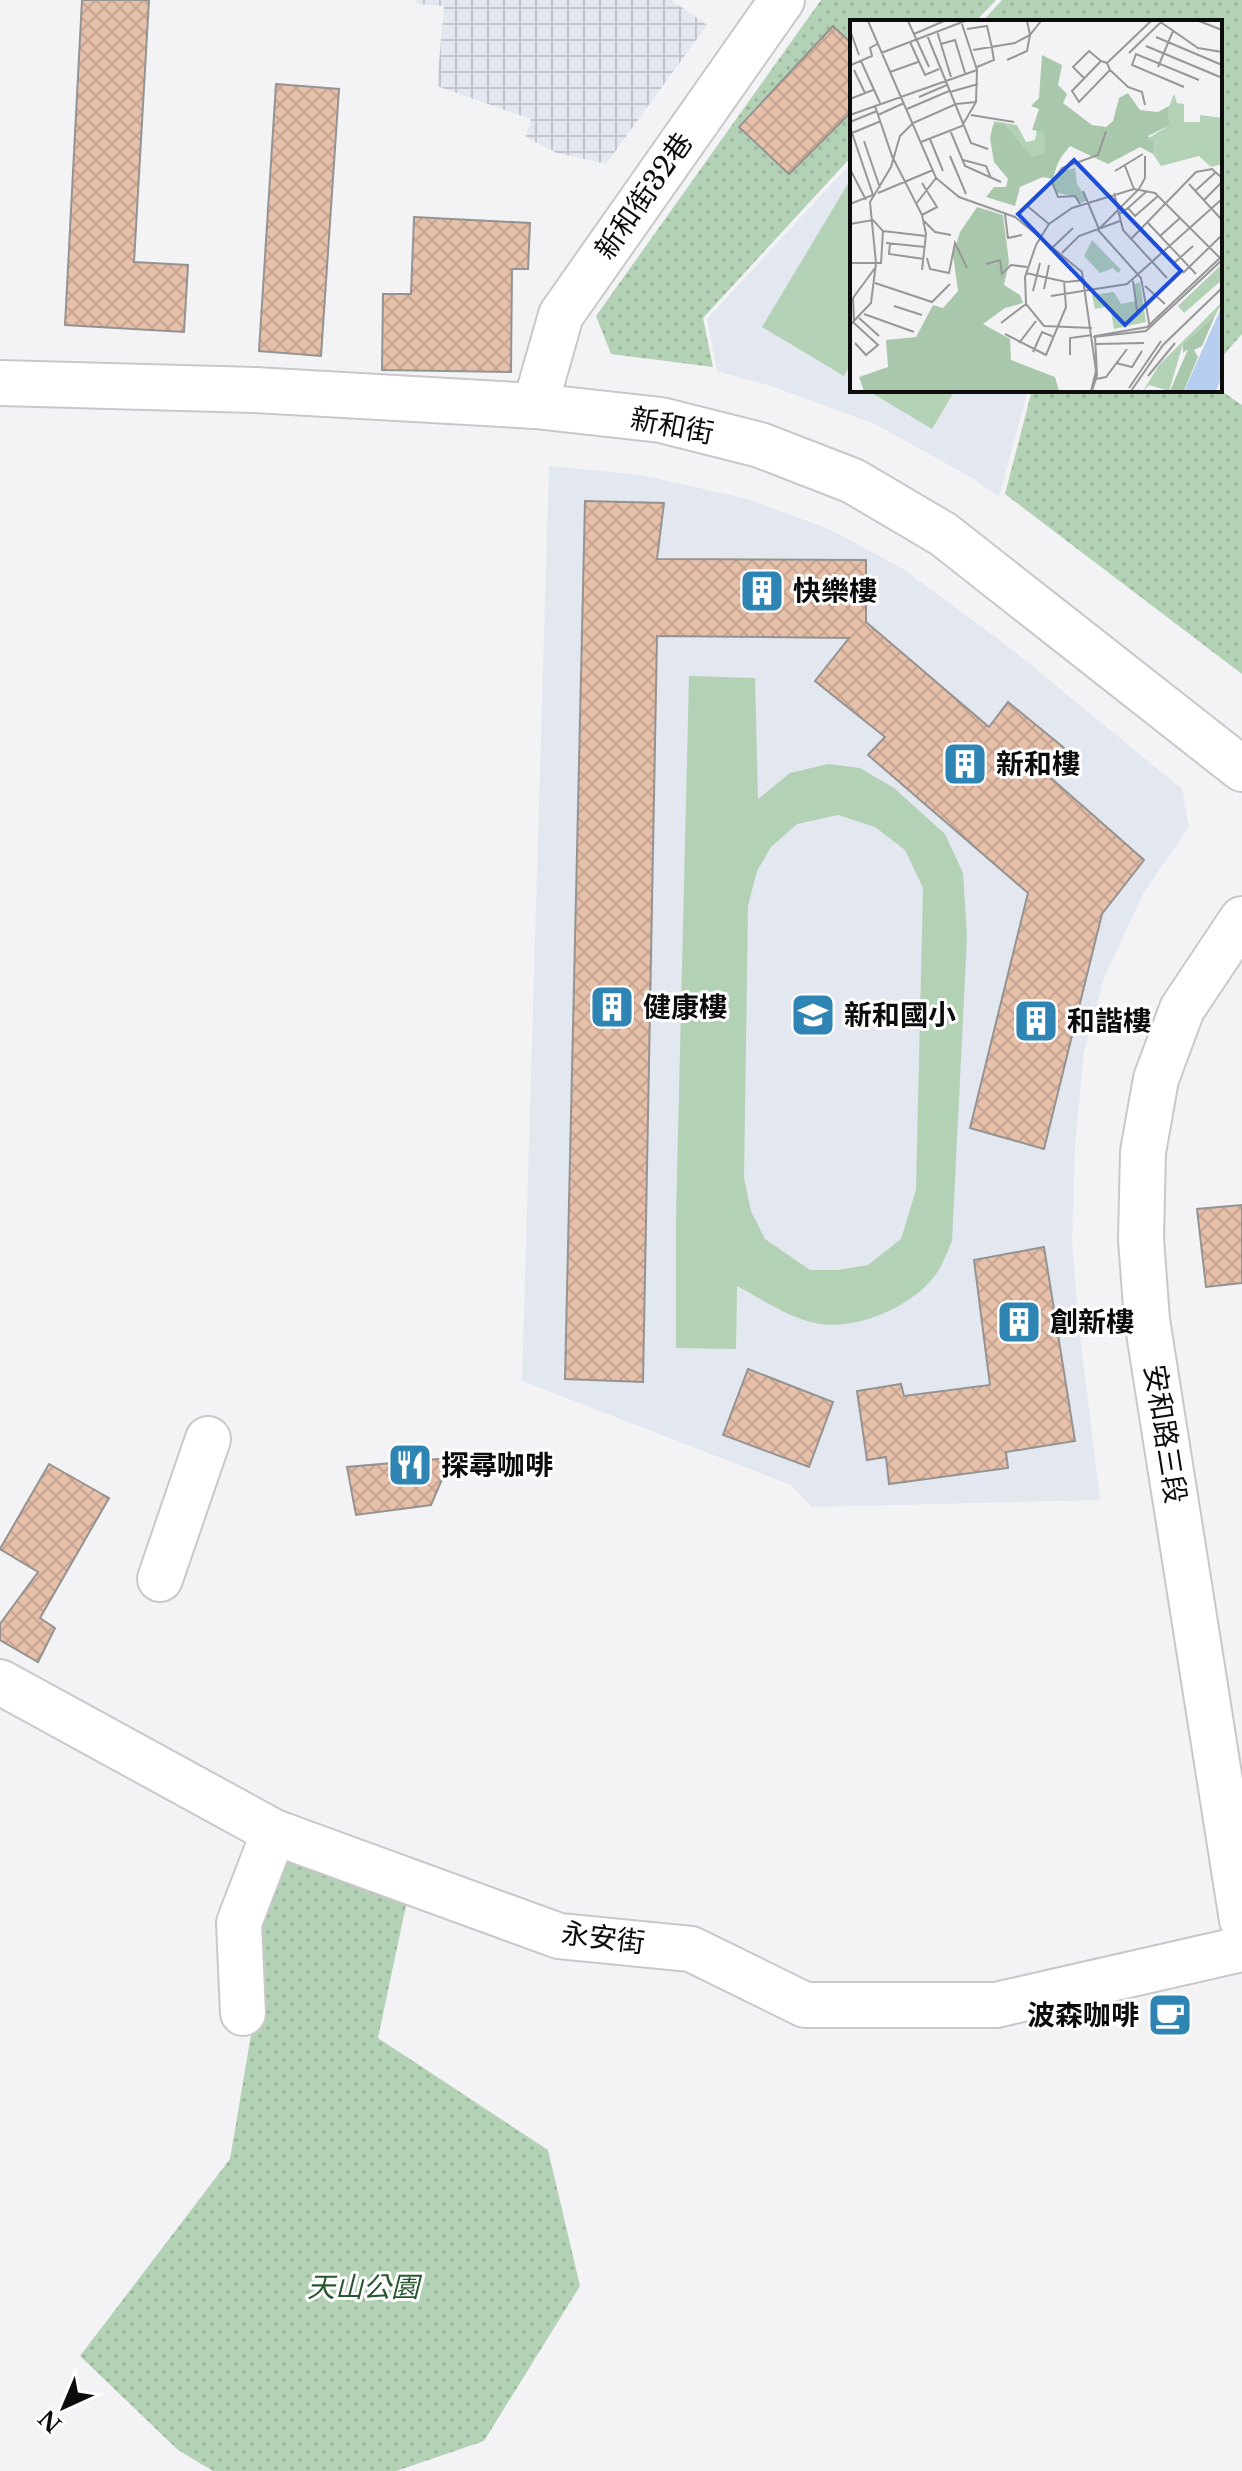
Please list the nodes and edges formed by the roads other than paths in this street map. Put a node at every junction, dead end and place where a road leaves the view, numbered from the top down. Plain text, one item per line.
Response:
1 (782, 0) edge
2 (0, 383) edge
3 (535, 406) junction
4 (1242, 769) edge
5 (1242, 919) edge
6 (208, 1439) dead end
7 (160, 1579) dead end
8 (0, 1682) edge
9 (274, 1832) junction
10 (1242, 1920) edge
11 (1242, 1949) edge
12 (243, 2013) dead end

1 - 3 street, 新和街32巷
2 - 3 street, 新和街
3 - 4 street, 新和街
5 - 10 street, 安和路三段
6 - 7 street
8 - 9 street, 永安街
9 - 11 street, 永安街
9 - 12 street

